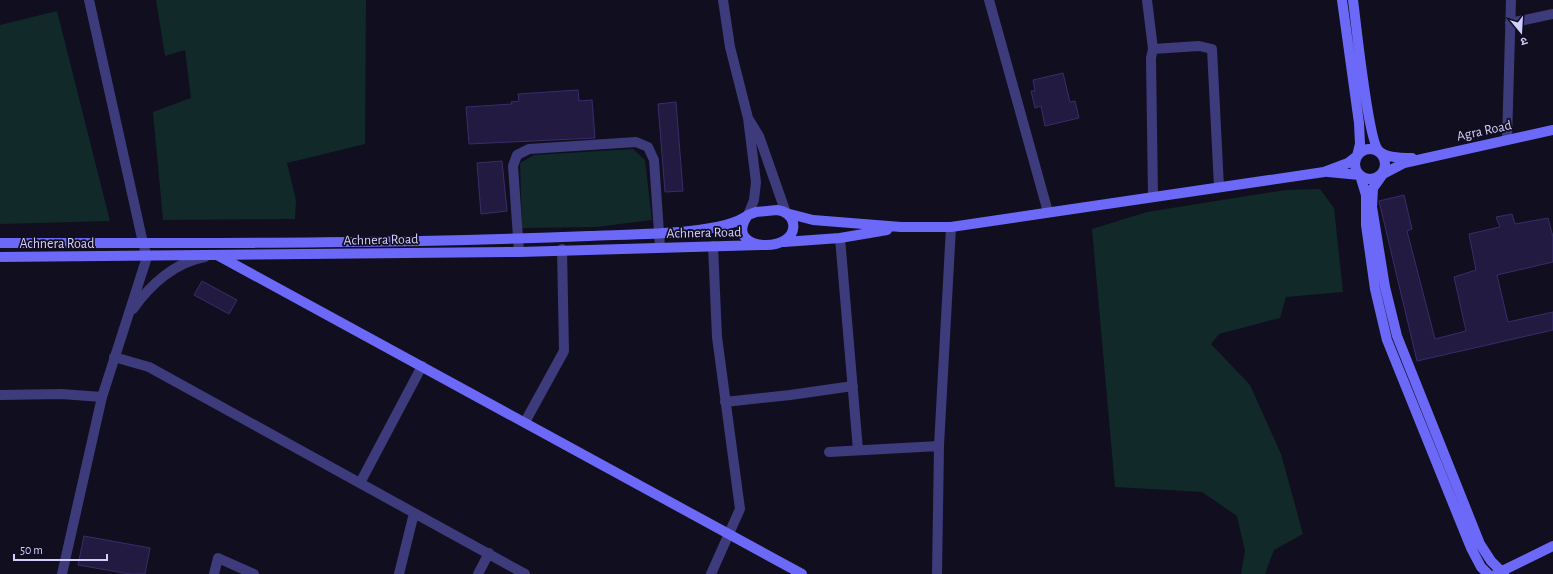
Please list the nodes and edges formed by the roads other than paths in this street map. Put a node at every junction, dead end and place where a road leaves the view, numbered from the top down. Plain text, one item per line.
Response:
1 (88, 0) edge
2 (723, 0) edge
3 (989, 0) edge
4 (1147, 0) edge
5 (1342, 0) edge
6 (1354, 0) edge
7 (1511, 0) edge
8 (1553, 14) edge
9 (1510, 23) junction
10 (1153, 49) junction
11 (748, 118) junction
12 (1553, 130) edge
13 (1507, 140) junction
14 (1380, 152) junction
15 (1357, 156) junction
16 (1422, 158) junction
17 (1324, 172) junction
18 (1383, 174) junction
19 (1360, 175) junction
20 (1219, 187) junction
21 (1153, 197) junction
22 (786, 212) junction
23 (1048, 212) junction
24 (748, 215) junction
25 (901, 227) junction
26 (951, 227) junction
27 (660, 233) junction
28 (518, 238) junction
29 (840, 238) junction
30 (784, 242) junction
31 (0, 243) edge
32 (144, 243) junction
33 (762, 245) junction
34 (714, 246) junction
35 (660, 247) junction
36 (562, 249) junction
37 (519, 252) junction
38 (217, 255) junction
39 (0, 257) edge
40 (147, 257) junction
41 (127, 318) junction
42 (114, 357) junction
43 (422, 366) junction
44 (852, 386) junction
45 (0, 395) edge
46 (102, 397) junction
47 (726, 402) junction
48 (525, 422) junction
49 (939, 446) junction
50 (858, 450) junction
51 (829, 452) dead end
52 (360, 483) junction
53 (414, 513) junction
54 (729, 534) junction
55 (1553, 546) edge
56 (489, 553) junction
57 (1500, 573) edge
58 (62, 574) edge
59 (214, 574) edge
60 (254, 574) edge
61 (399, 574) edge
62 (478, 574) edge
63 (526, 574) edge
64 (711, 574) edge
65 (802, 574) edge
66 (937, 574) edge
67 (1488, 574) edge

1 - 32 street
2 - 11 street
3 - 23 street
4 - 10 street
5 - 15 main road
6 - 14 main road
7 - 9 street
8 - 9 street
9 - 13 street
10 - 20 street
10 - 21 street
11 - 22 street
11 - 24 street
12 - 13 main road, Agra Road
13 - 16 main road, Agra Road
14 - 15 main road
14 - 16 main road
14 - 18 main road
15 - 17 main road
15 - 19 main road
16 - 18 main road
17 - 19 main road
17 - 20 main road
18 - 19 main road
18 - 57 main road
19 - 67 main road
20 - 21 main road
21 - 23 main road
22 - 24 main road
22 - 25 main road
22 - 30 main road
23 - 26 main road
24 - 27 main road, Achnera Road
24 - 33 main road
25 - 26 main road
25 - 29 main road
26 - 49 street
27 - 28 main road, Achnera Road
27 - 28 street
27 - 35 street
28 - 32 main road, Achnera Road
28 - 37 street
29 - 30 main road
29 - 44 street
30 - 33 main road
31 - 32 main road, Achnera Road
32 - 40 street
33 - 34 main road, Achnera Road
34 - 35 main road, Achnera Road
34 - 47 street
35 - 36 main road, Achnera Road
36 - 37 main road, Achnera Road
36 - 48 street
37 - 38 main road, Achnera Road
38 - 40 main road, Achnera Road
38 - 41 street
38 - 43 main road
39 - 40 main road, Achnera Road
40 - 41 street
41 - 42 street
42 - 46 street
42 - 52 street
43 - 48 main road
43 - 52 street
44 - 47 street
44 - 50 street
45 - 46 street
46 - 58 street
47 - 54 street
48 - 54 main road
49 - 50 street
49 - 66 street
50 - 51 street
52 - 53 street
53 - 56 street
53 - 61 street
54 - 64 street
54 - 65 main road
55 - 57 main road
56 - 62 street
56 - 63 street
59 - 60 street

